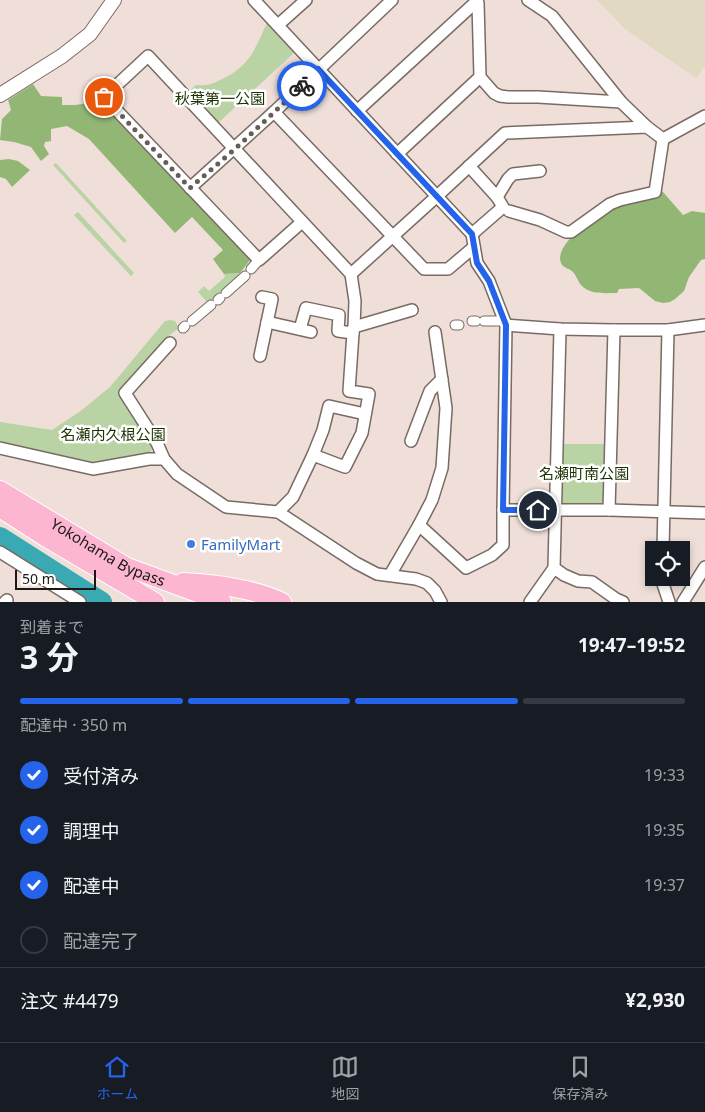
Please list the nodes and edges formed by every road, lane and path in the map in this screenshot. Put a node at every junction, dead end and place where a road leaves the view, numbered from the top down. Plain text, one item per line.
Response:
1 (254, 0) edge
2 (306, 0) edge
3 (392, 0) edge
4 (476, 0) edge
5 (528, 0) edge
6 (109, 1) edge
7 (278, 25) junction
8 (318, 69) junction
9 (480, 76) junction
10 (0, 96) edge
11 (621, 102) junction
12 (357, 111) junction
13 (274, 112) junction
14 (705, 116) edge
15 (647, 127) junction
16 (662, 140) junction
17 (235, 149) junction
18 (397, 154) junction
19 (469, 166) junction
20 (540, 171) dead end
21 (190, 188) junction
22 (436, 197) junction
23 (503, 206) junction
24 (302, 222) junction
25 (472, 234) junction
26 (393, 236) junction
27 (474, 247) junction
28 (252, 268) junction
29 (350, 274) junction
30 (262, 297) dead end
31 (412, 310) dead end
32 (477, 321) dead end
33 (267, 322) junction
34 (505, 323) junction
35 (705, 325) edge
36 (183, 328) dead end
37 (560, 329) junction
38 (353, 330) junction
39 (614, 330) junction
40 (668, 330) junction
41 (440, 331) dead end
42 (171, 342) dead end
43 (258, 349) dead end
44 (442, 379) junction
45 (365, 414) junction
46 (411, 441) dead end
47 (0, 448) edge
48 (313, 455) junction
49 (164, 459) junction
50 (0, 490) edge
51 (0, 508) edge
52 (503, 510) junction
53 (609, 510) junction
54 (556, 511) junction
55 (278, 512) junction
56 (663, 512) junction
57 (705, 513) edge
58 (419, 525) junction
59 (662, 541) edge
60 (0, 552) edge
61 (705, 567) edge
62 (554, 568) junction
63 (390, 575) junction
64 (160, 580) junction
65 (664, 586) edge
66 (79, 602) edge
67 (155, 602) edge
68 (222, 602) edge
69 (282, 602) edge
70 (441, 602) edge
71 (530, 602) edge
72 (621, 602) edge
73 (669, 602) edge
74 (683, 602) edge

1 - 7 street
2 - 7 street
3 - 8 street
4 - 9 street
4 - 12 street
5 - 11 street
6 - 10 street
7 - 8 street
8 - 12 street
8 - 13 street
9 - 11 street
9 - 18 street
11 - 15 street
12 - 18 street
13 - 17 street
13 - 26 street
14 - 16 street
15 - 16 street
15 - 19 street
16 - 23 street
17 - 21 street
17 - 21 street
17 - 24 street
18 - 22 street
19 - 22 street
19 - 23 street
20 - 23 street
21 - 28 street
22 - 25 street
22 - 26 street
23 - 25 street
24 - 28 street
24 - 29 street
25 - 27 street
26 - 27 street
26 - 29 street
27 - 34 street
28 - 36 street
29 - 38 street
30 - 33 street
31 - 38 street
32 - 34 street
33 - 38 street
33 - 43 street
34 - 37 street
34 - 52 street
35 - 40 street
37 - 39 street
37 - 54 street
38 - 45 street
39 - 40 street
39 - 53 street
40 - 56 street
41 - 44 street
42 - 49 street
44 - 46 street
44 - 58 street
45 - 48 street
45 - 48 street
47 - 49 street
48 - 55 street
49 - 55 street
50 - 64 highway, Yokohama Bypass
51 - 67 highway, Yokohama Bypass
52 - 54 street
52 - 58 street
53 - 54 street
53 - 56 street
54 - 62 street
55 - 63 street
56 - 57 street
56 - 59 street
58 - 63 street
60 - 66 street
61 - 74 street
62 - 71 street
62 - 72 street
63 - 70 street
64 - 68 highway, Yokohama Bypass
64 - 69 highway
65 - 73 street

